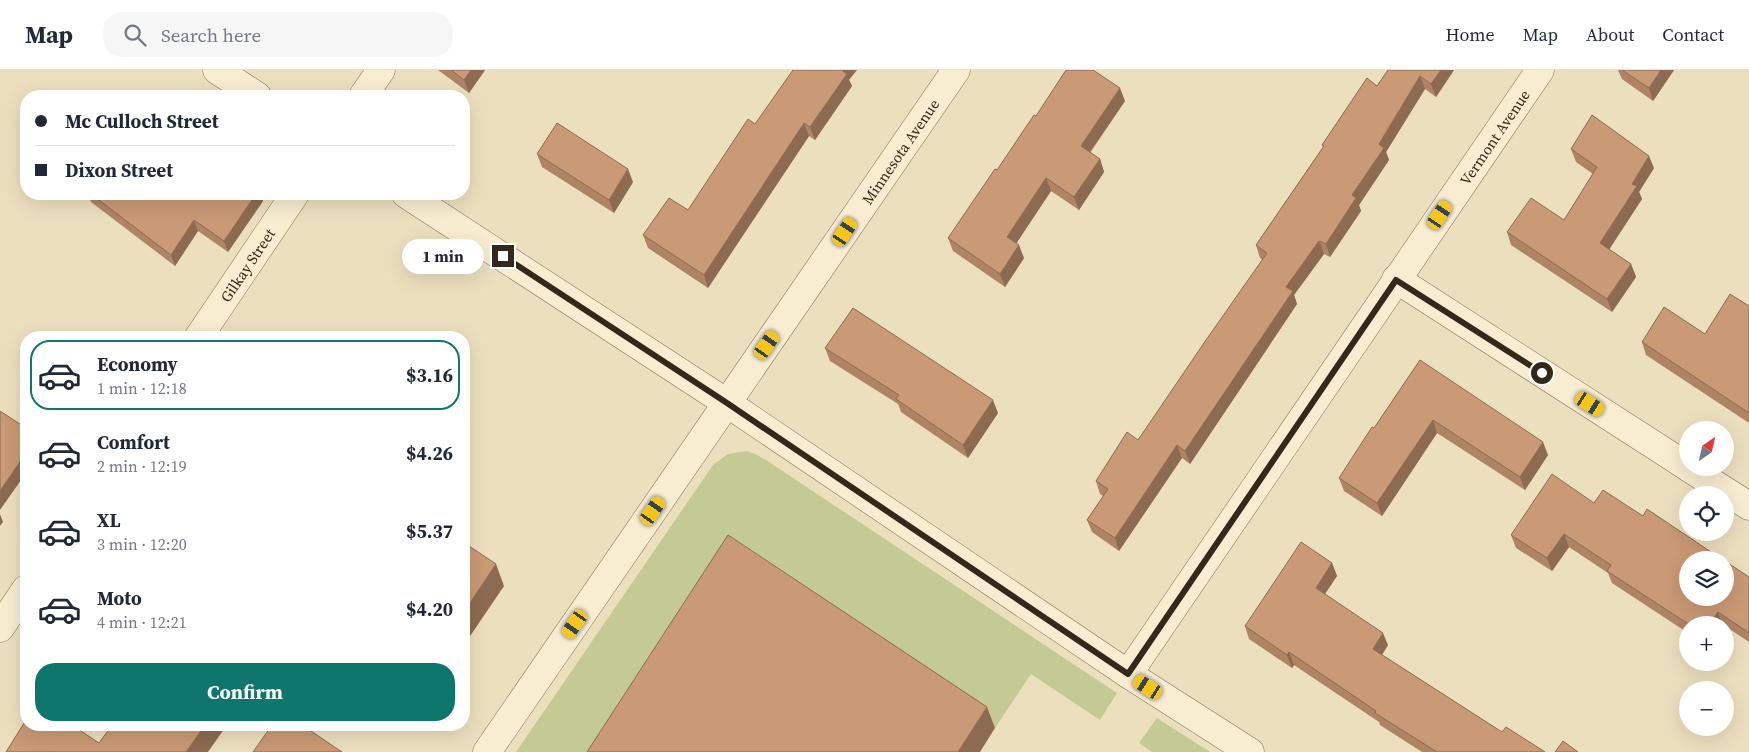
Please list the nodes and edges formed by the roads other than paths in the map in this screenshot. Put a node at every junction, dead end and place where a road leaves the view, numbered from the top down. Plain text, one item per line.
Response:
1 (217, 70) edge
2 (381, 70) edge
3 (956, 70) edge
4 (1540, 70) edge
5 (248, 90) edge
6 (367, 90) edge
7 (292, 200) edge
8 (415, 200) edge
9 (1396, 280) junction
10 (203, 331) edge
11 (727, 403) junction
12 (1679, 461) edge
13 (1702, 476) edge
14 (1749, 506) edge
15 (20, 598) edge
16 (0, 628) edge
17 (1128, 674) junction
18 (487, 752) edge
19 (1250, 752) edge

1 - 5 street
2 - 6 street
3 - 11 street, Minnesota Avenue
4 - 9 street, Vermont Avenue
7 - 10 street, Gilkay Street
8 - 11 street
9 - 12 street
9 - 17 street, Vermont Avenue
11 - 17 street
11 - 18 street, Minnesota Avenue
13 - 14 street
15 - 16 street
17 - 19 street

